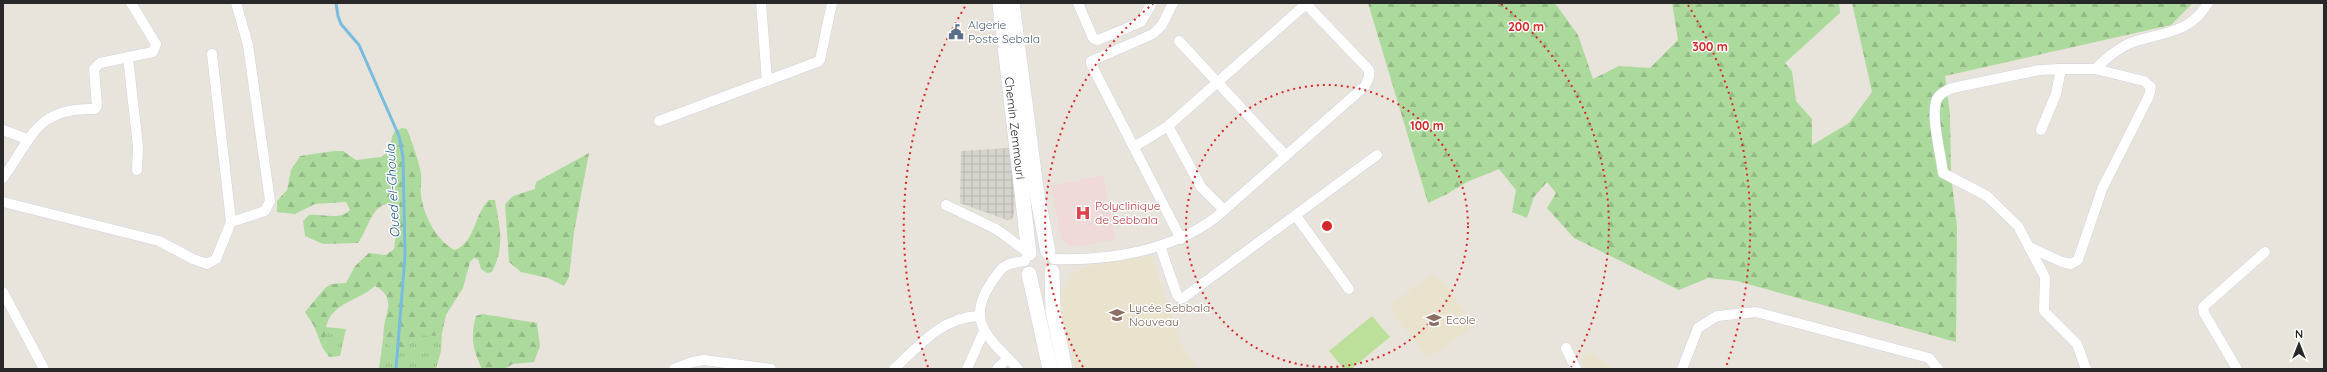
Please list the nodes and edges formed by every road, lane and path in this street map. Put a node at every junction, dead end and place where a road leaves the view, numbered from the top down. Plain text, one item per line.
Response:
1 (131, 3) edge
2 (236, 3) edge
3 (761, 3) edge
4 (832, 3) edge
5 (1000, 3) edge
6 (1012, 3) edge
7 (1078, 3) edge
8 (1152, 3) edge
9 (1173, 3) edge
10 (2208, 3) edge
11 (1179, 41) dead end
12 (212, 54) dead end
13 (128, 58) junction
14 (2061, 68) junction
15 (2095, 69) junction
16 (767, 82) junction
17 (1218, 83) junction
18 (659, 121) dead end
19 (1168, 126) junction
20 (3, 130) edge
21 (2041, 130) dead end
22 (27, 139) junction
23 (1134, 147) junction
24 (1285, 155) junction
25 (1377, 155) dead end
26 (137, 170) dead end
27 (3, 178) edge
28 (3, 202) edge
29 (946, 205) dead end
30 (1224, 210) junction
31 (1296, 216) junction
32 (231, 222) junction
33 (1181, 239) junction
34 (1160, 246) junction
35 (2029, 247) junction
36 (2265, 252) dead end
37 (1051, 261) junction
38 (1028, 263) junction
39 (1349, 289) dead end
40 (3, 292) edge
41 (978, 316) junction
42 (984, 331) junction
43 (1566, 348) dead end
44 (1008, 358) junction
45 (728, 366) edge
46 (44, 369) edge
47 (674, 369) edge
48 (771, 369) edge
49 (894, 369) edge
50 (967, 369) edge
51 (997, 369) edge
52 (1018, 369) edge
53 (1050, 369) edge
54 (1065, 369) edge
55 (1576, 369) edge
56 (1682, 369) edge
57 (1938, 369) edge
58 (2086, 369) edge
59 (2238, 369) edge

1 - 13 street
2 - 32 street
3 - 16 street
4 - 16 street
5 - 38 street, Chemin Zemmouri
6 - 37 street, Chemin Zemmouri
7 - 8 street
9 - 23 street
10 - 15 street
11 - 17 street
12 - 32 street
13 - 22 street
13 - 26 street
14 - 15 street
14 - 21 street
14 - 35 street
15 - 35 street
16 - 18 street
17 - 19 street
17 - 24 street
17 - 24 street
19 - 23 street
19 - 30 street
20 - 22 street
22 - 27 street
23 - 33 street
24 - 30 street
25 - 31 street
28 - 32 street
29 - 38 street
30 - 33 street
31 - 34 street
31 - 39 street
33 - 34 street
34 - 37 street
35 - 58 street
36 - 59 street
37 - 38 street
37 - 38 street
37 - 54 street, Chemin Zemmouri
38 - 41 street
38 - 53 street, Chemin Zemmouri
40 - 46 street
41 - 42 street
41 - 49 street
42 - 44 street
42 - 50 street
43 - 55 street
44 - 51 street
44 - 52 street
45 - 47 street
45 - 48 street
56 - 57 street

